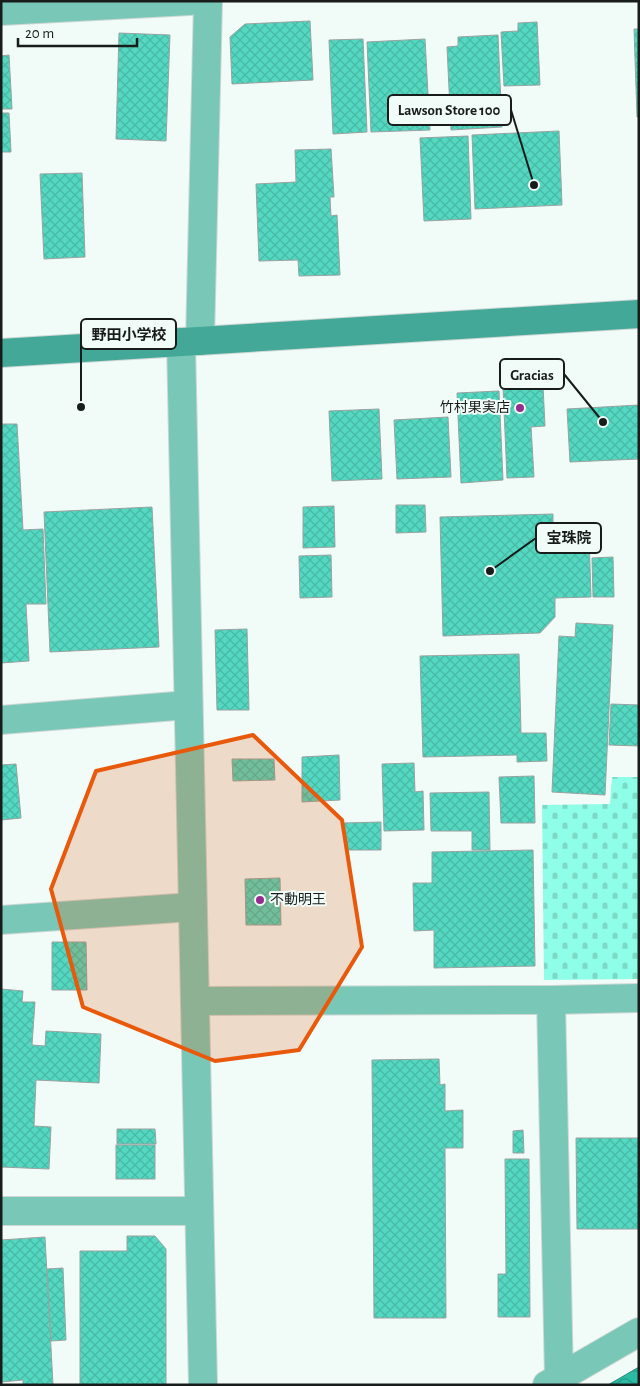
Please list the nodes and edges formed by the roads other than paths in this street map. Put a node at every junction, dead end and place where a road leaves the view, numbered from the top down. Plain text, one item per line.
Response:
1 (190, 1) edge
2 (208, 1) edge
3 (1, 11) edge
4 (639, 314) edge
5 (190, 342) junction
6 (1, 353) edge
7 (188, 705) junction
8 (1, 720) edge
9 (192, 907) junction
10 (1, 920) edge
11 (639, 998) edge
12 (551, 1000) junction
13 (195, 1001) junction
14 (1, 1211) edge
15 (199, 1211) junction
16 (639, 1332) edge
17 (553, 1382) edge
18 (203, 1385) edge

1 - 3 street
2 - 5 street
4 - 5 street
5 - 6 street
5 - 7 street
7 - 8 street
7 - 9 street
9 - 10 street
9 - 13 street
11 - 12 street
12 - 13 street
12 - 17 street
13 - 15 street
14 - 15 street
15 - 18 street
16 - 17 street

